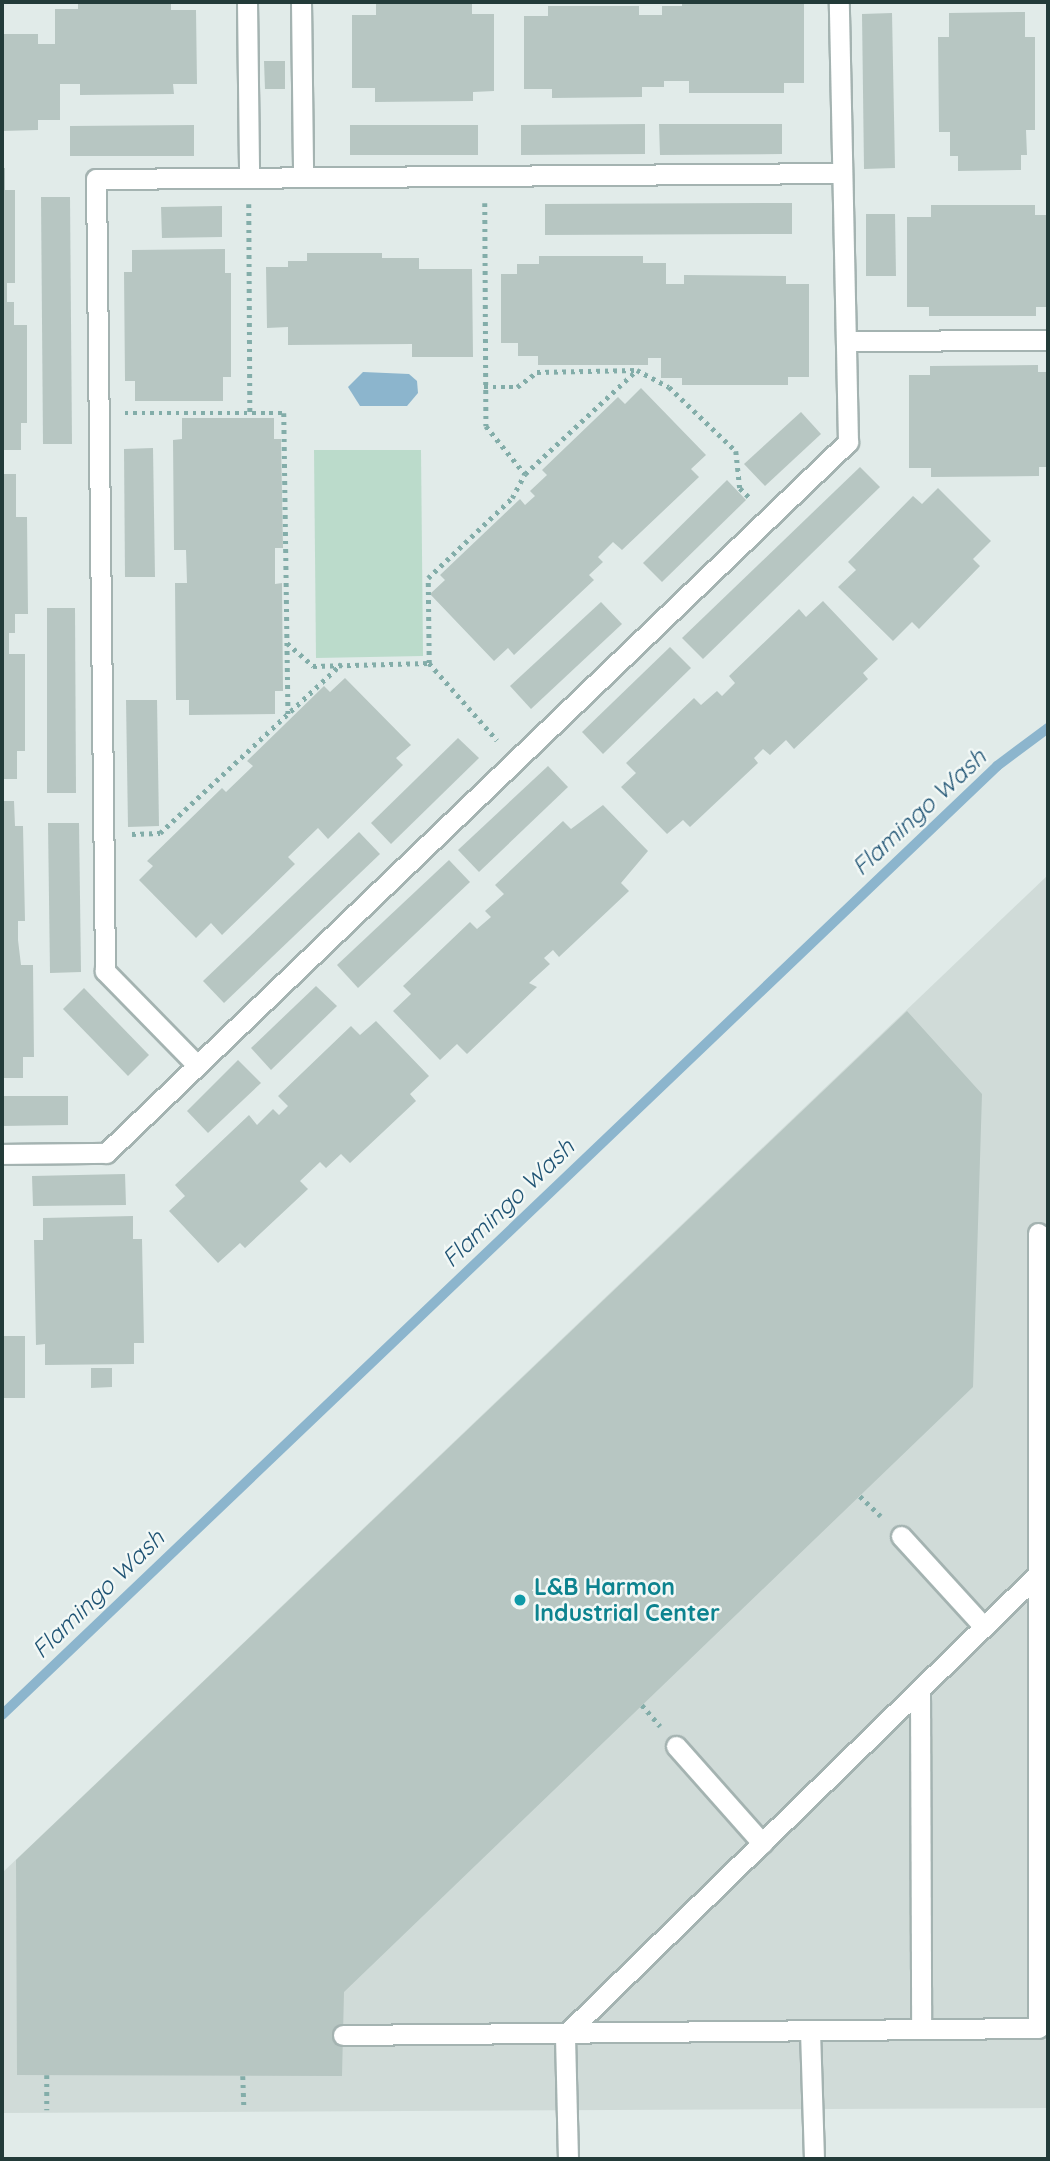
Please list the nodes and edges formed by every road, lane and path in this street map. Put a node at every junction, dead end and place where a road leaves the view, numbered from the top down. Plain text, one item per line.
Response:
1 (247, 2) edge
2 (301, 2) edge
3 (839, 2) edge
4 (842, 173) junction
5 (485, 176) junction
6 (248, 177) junction
7 (303, 177) junction
8 (1048, 340) edge
9 (846, 341) junction
10 (637, 370) junction
11 (484, 387) junction
12 (99, 413) junction
13 (250, 413) junction
14 (525, 474) junction
15 (769, 517) junction
16 (287, 642) junction
17 (429, 663) junction
18 (341, 664) junction
19 (288, 715) junction
20 (515, 761) junction
21 (104, 834) junction
22 (197, 1065) junction
23 (2, 1154) edge
24 (1038, 1233) dead end
25 (901, 1536) dead end
26 (1036, 1576) junction
27 (984, 1627) junction
28 (919, 1690) junction
29 (676, 1746) dead end
30 (762, 1843) junction
31 (920, 2029) junction
32 (810, 2031) junction
33 (343, 2035) dead end
34 (565, 2035) junction
35 (47, 2075) dead end
36 (243, 2076) dead end
37 (244, 2108) dead end
38 (47, 2110) dead end
39 (568, 2159) edge
40 (814, 2159) edge

1 - 6 lane
2 - 7 lane
3 - 4 lane
4 - 5 lane
4 - 9 lane
5 - 7 lane
5 - 11 path
6 - 7 lane
6 - 12 lane
6 - 13 path
8 - 9 lane
9 - 15 lane
10 - 11 path
10 - 14 path
10 - 15 path
11 - 14 path
12 - 13 path
12 - 21 lane
13 - 16 path
14 - 17 path
15 - 20 lane
16 - 18 path
16 - 19 path
17 - 18 path
17 - 20 path
18 - 19 path
19 - 21 path
20 - 22 lane
21 - 22 lane
22 - 23 lane
24 - 26 lane
25 - 27 lane
26 - 27 lane
26 - 31 lane
27 - 28 lane
28 - 30 lane
28 - 31 lane
29 - 30 lane
30 - 34 lane
31 - 32 lane
32 - 34 lane
32 - 40 lane
33 - 34 lane
34 - 39 lane
35 - 38 path
36 - 37 path

